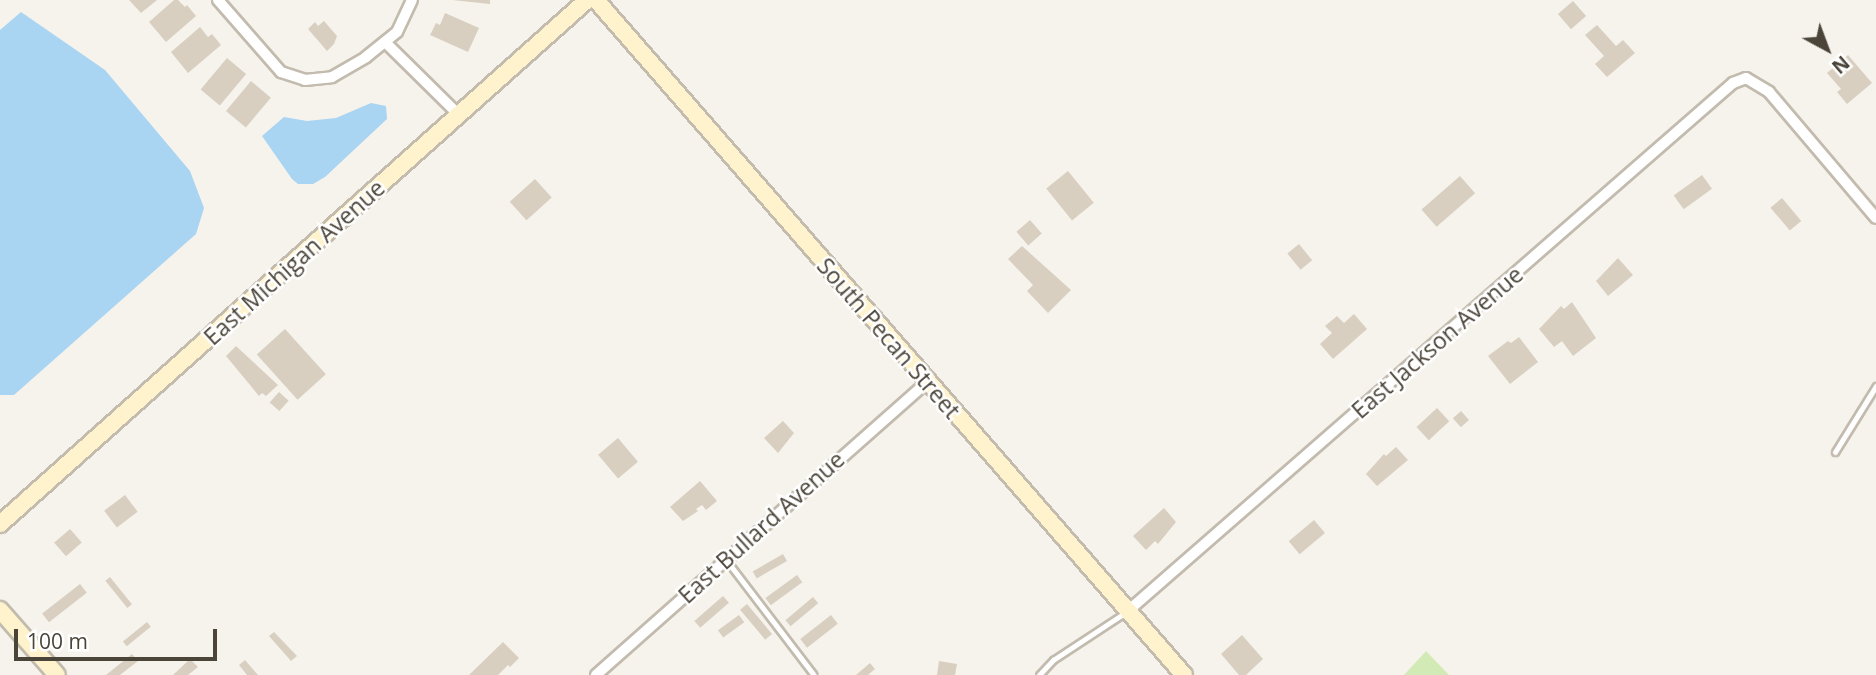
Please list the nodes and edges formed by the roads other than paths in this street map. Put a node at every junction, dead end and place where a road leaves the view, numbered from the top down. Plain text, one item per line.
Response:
1 (218, 0) edge
2 (412, 0) edge
3 (587, 0) edge
4 (596, 0) edge
5 (385, 42) junction
6 (458, 115) junction
7 (1876, 218) edge
8 (928, 381) junction
9 (1876, 386) edge
10 (1835, 452) dead end
11 (0, 524) edge
12 (726, 559) junction
13 (0, 610) edge
14 (1129, 610) junction
15 (57, 675) edge
16 (596, 675) edge
17 (814, 675) edge
18 (1039, 675) edge
19 (1184, 675) edge

1 - 5 street
2 - 5 street
3 - 6 street, East Michigan Avenue
4 - 8 street, South Pecan Street
5 - 6 street
6 - 11 street, East Michigan Avenue
7 - 14 street, East Jackson Avenue
8 - 12 street, East Bullard Avenue
8 - 14 street, South Pecan Street
9 - 10 lane
12 - 16 street, East Bullard Avenue
12 - 17 lane
13 - 15 street
14 - 18 lane
14 - 19 street, South Pecan Street

